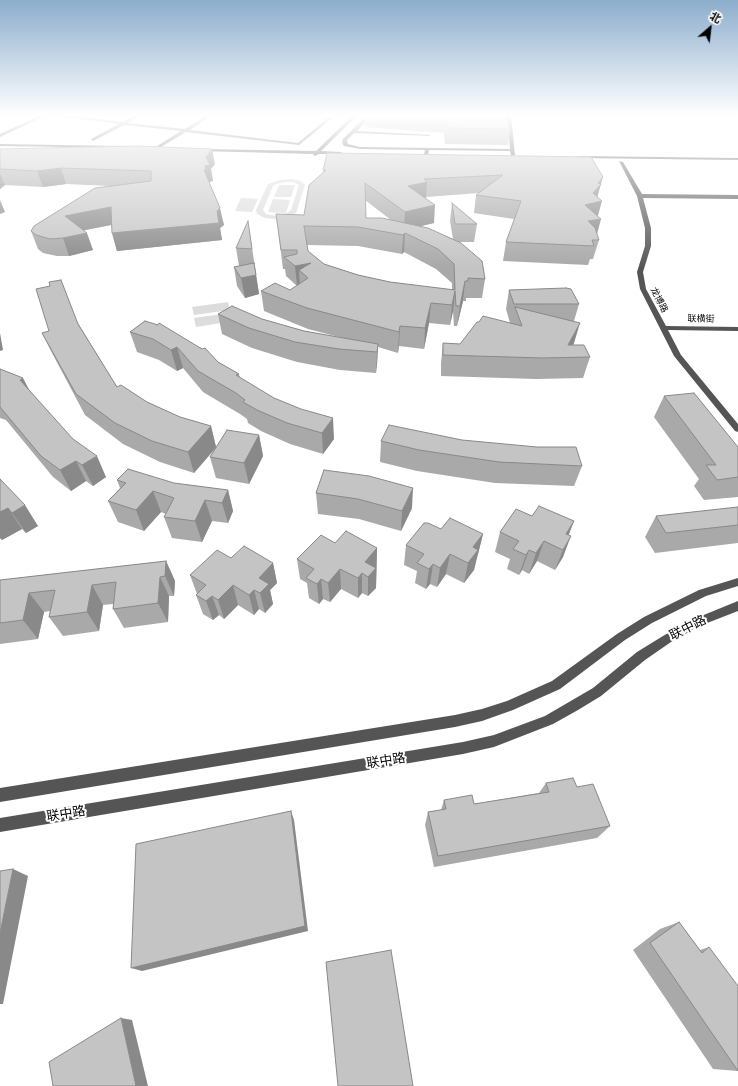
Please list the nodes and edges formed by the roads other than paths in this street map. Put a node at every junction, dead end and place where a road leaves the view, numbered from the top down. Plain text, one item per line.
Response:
1 (624, 167) edge
2 (640, 196) junction
3 (738, 197) edge
4 (663, 328) junction
5 (738, 329) edge
6 (738, 429) edge
7 (738, 582) edge
8 (738, 606) edge
9 (0, 795) edge
10 (0, 825) edge

1 - 2 street, 龙博路
2 - 3 street
2 - 4 street, 龙博路
4 - 5 street, 联横街
4 - 6 street, 龙博路
7 - 9 street, 联中路
8 - 10 street, 联中路

